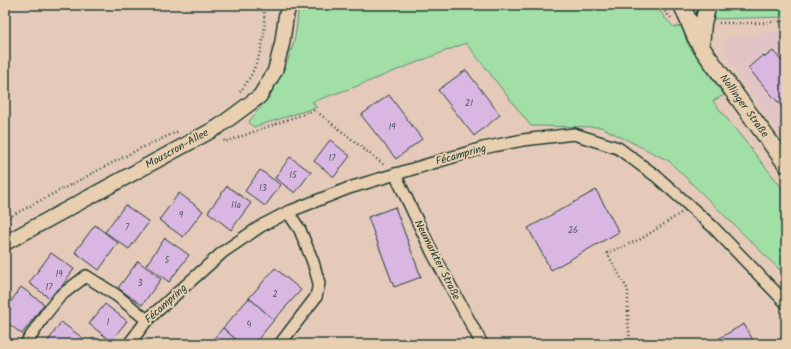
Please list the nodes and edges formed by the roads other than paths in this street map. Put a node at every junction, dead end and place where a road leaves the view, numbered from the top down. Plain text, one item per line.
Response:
1 (290, 5) edge
2 (682, 5) edge
3 (708, 5) edge
4 (701, 47) junction
5 (786, 164) edge
6 (395, 174) junction
7 (288, 212) junction
8 (5, 243) edge
9 (786, 303) edge
10 (147, 320) junction
11 (29, 344) edge
12 (129, 344) edge
13 (280, 344) edge
14 (482, 344) edge

1 - 8 street, Mouscron-Allee
2 - 4 main road, Nollinger Straße
3 - 4 main road
4 - 5 main road, Nollinger Straße
6 - 7 street, Fécampring
6 - 9 street, Fécampring
6 - 14 street, Neumarkter Straße
7 - 10 street, Fécampring
7 - 13 street
10 - 11 street
10 - 12 street, Fécampring

